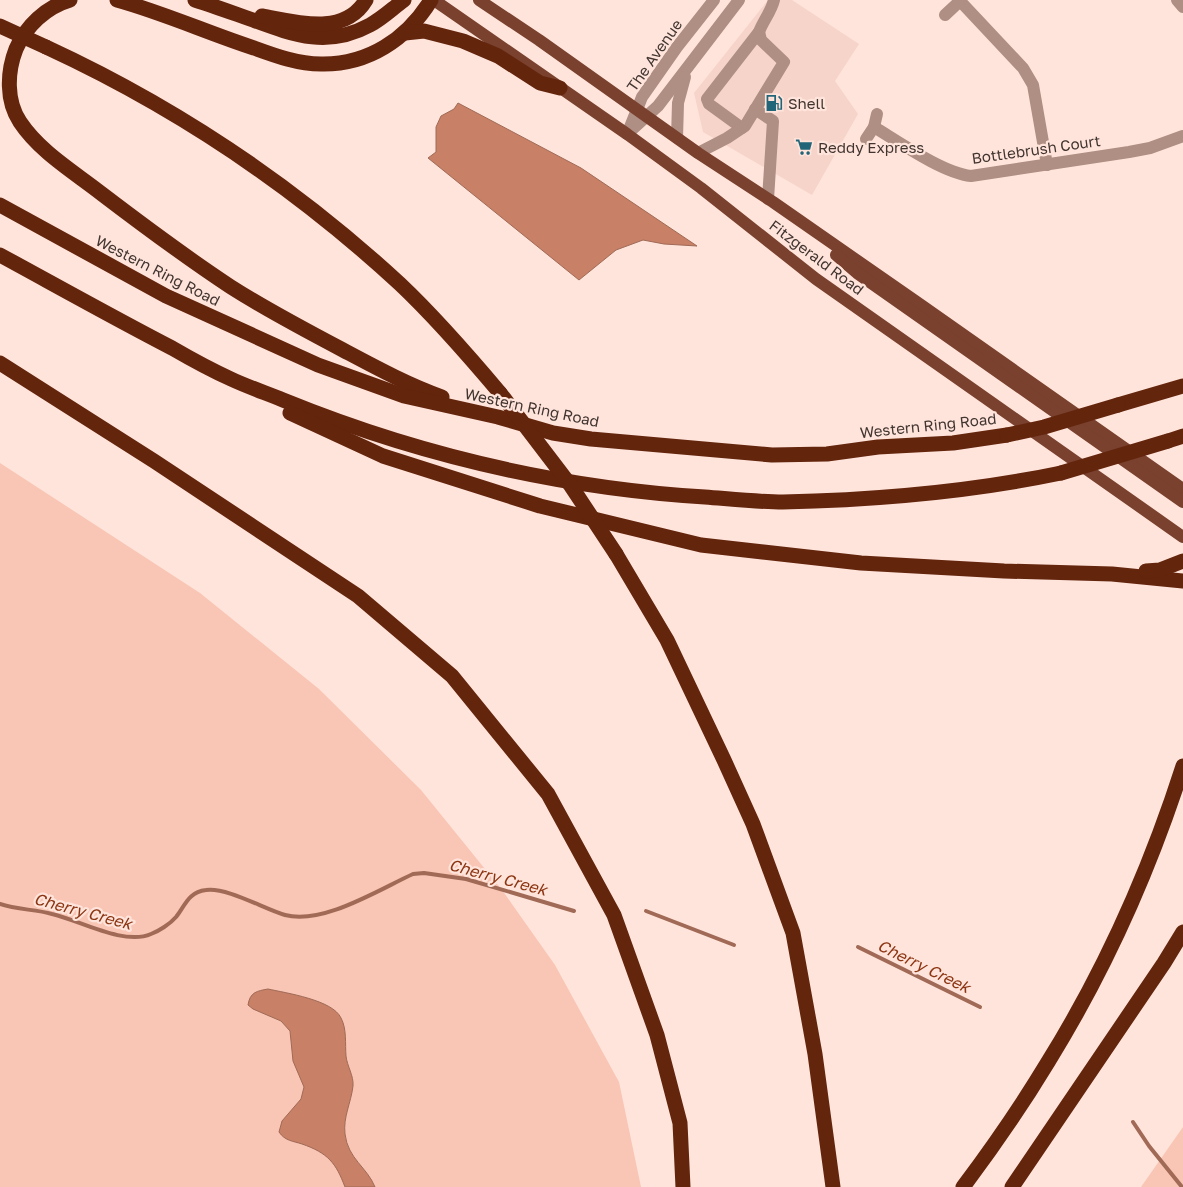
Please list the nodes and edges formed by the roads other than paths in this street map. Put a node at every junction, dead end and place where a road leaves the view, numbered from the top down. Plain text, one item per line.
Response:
1 (70, 0) edge
2 (117, 0) edge
3 (194, 0) edge
4 (366, 0) edge
5 (404, 0) edge
6 (431, 0) edge
7 (434, 0) edge
8 (480, 0) edge
9 (714, 0) edge
10 (739, 0) edge
11 (774, 0) edge
12 (1177, 0) edge
13 (961, 1) edge
14 (1183, 6) edge
15 (226, 10) junction
16 (945, 15) dead end
17 (0, 26) edge
18 (759, 32) junction
19 (405, 33) junction
20 (687, 70) junction
21 (560, 88) junction
22 (755, 109) junction
23 (642, 114) junction
24 (744, 127) junction
25 (627, 134) junction
26 (1183, 136) edge
27 (677, 138) junction
28 (866, 139) dead end
29 (698, 153) junction
30 (1047, 166) junction
31 (770, 200) junction
32 (0, 205) edge
33 (0, 255) edge
34 (0, 363) edge
35 (231, 379) junction
36 (1183, 386) edge
37 (498, 417) junction
38 (1183, 436) edge
39 (1183, 489) edge
40 (1183, 502) edge
41 (1183, 537) edge
42 (1183, 561) edge
43 (1112, 574) junction
44 (1183, 581) edge
45 (1183, 766) edge
46 (1183, 932) edge
47 (683, 1187) edge
48 (833, 1187) edge
49 (963, 1187) edge
50 (1012, 1187) edge

1 - 37 highway
2 - 19 highway
3 - 15 highway
4 - 15 highway
5 - 15 highway
6 - 19 highway
7 - 21 main road, Fitzgerald Road
8 - 23 main road, Fitzgerald Road
9 - 23 street, The Avenue
10 - 20 street, The Avenue
11 - 18 street
12 - 14 street
13 - 16 street
13 - 30 street
17 - 48 highway, bridge
18 - 22 street
18 - 24 street
19 - 21 highway
20 - 23 street, The Avenue
20 - 27 street, The Avenue
21 - 25 main road, Fitzgerald Road
22 - 24 street
22 - 31 street
23 - 25 street, The Avenue
23 - 27 main road, Fitzgerald Road
24 - 29 street
25 - 41 main road, Fitzgerald Road
26 - 30 street, Bottlebrush Court
27 - 29 main road, Fitzgerald Road
28 - 30 street, Bottlebrush Court
29 - 31 main road, Fitzgerald Road
31 - 39 main road, Fitzgerald Road
31 - 40 main road
32 - 37 highway, Western Ring Road
33 - 35 highway
34 - 47 highway
35 - 38 highway, bridge
35 - 43 highway
36 - 37 highway, Western Ring Road, bridge
42 - 43 highway
43 - 44 highway
45 - 49 highway
46 - 50 highway

